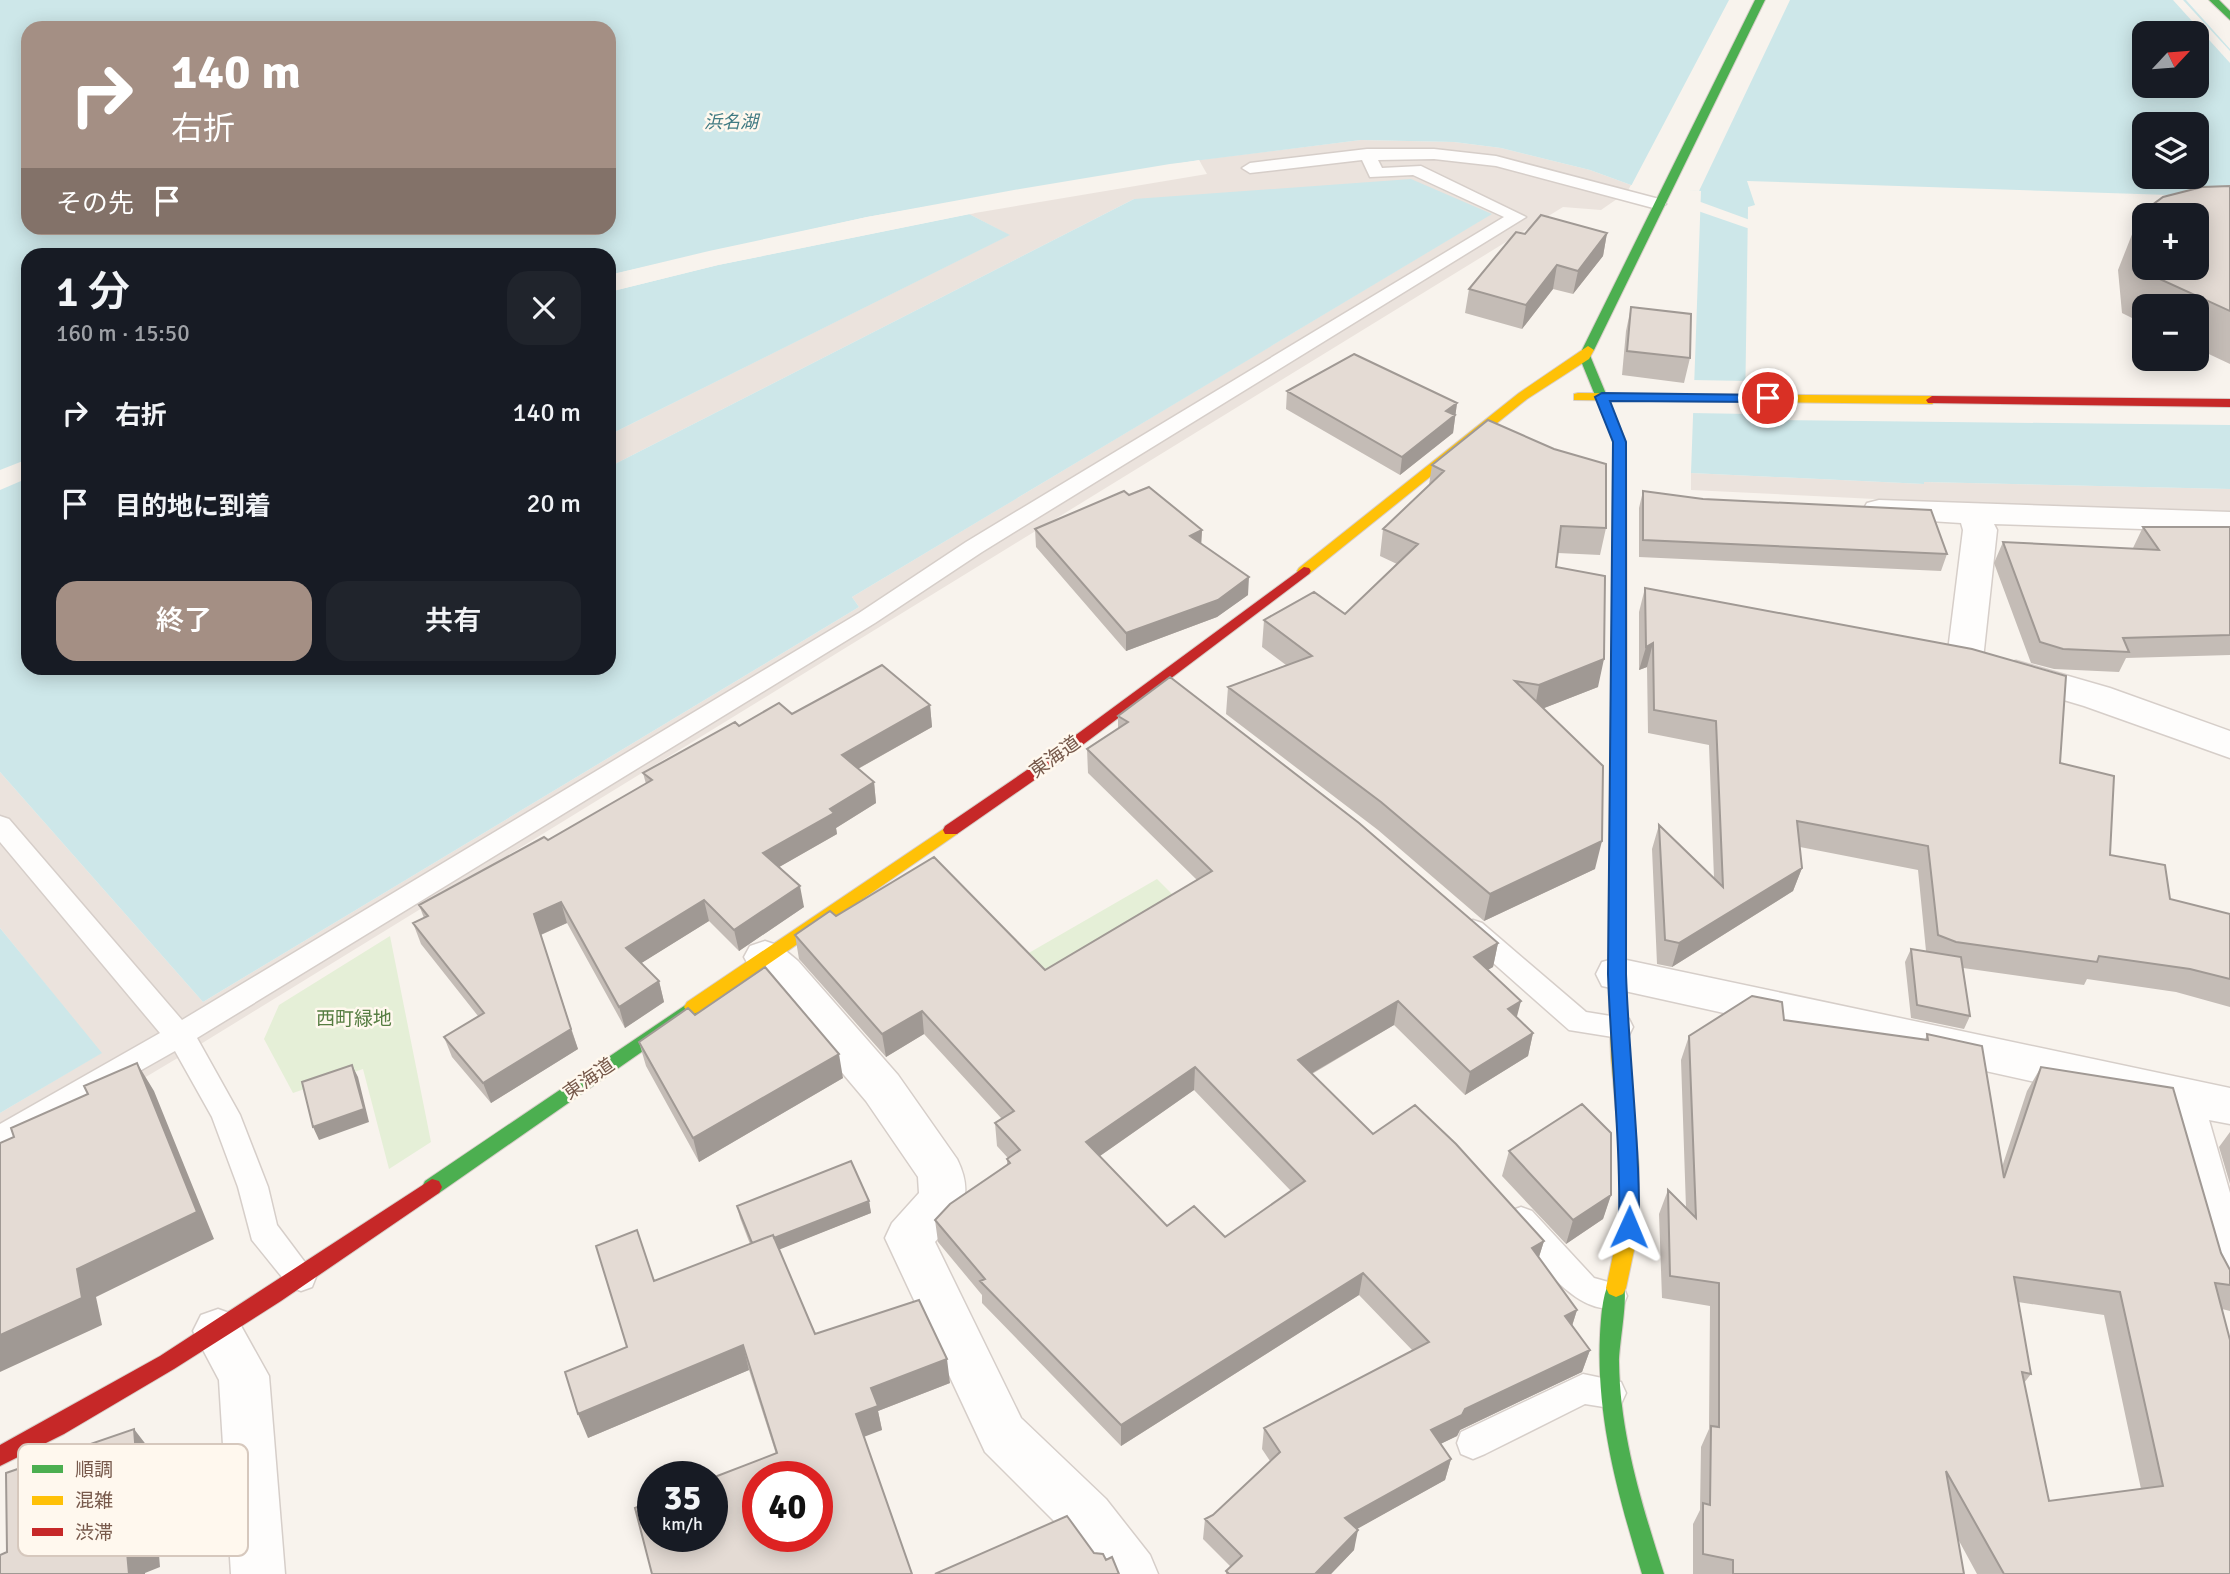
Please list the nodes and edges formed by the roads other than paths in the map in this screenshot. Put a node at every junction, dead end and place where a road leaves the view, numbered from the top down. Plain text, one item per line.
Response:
1 (1760, 0) edge
2 (2214, 0) edge
3 (2230, 18) edge
4 (1367, 154) junction
5 (1250, 168) dead end
6 (1660, 198) junction
7 (1586, 356) junction
8 (1523, 396) junction
9 (1602, 397) junction
10 (2230, 403) edge
11 (1851, 509) edge
12 (1974, 514) junction
13 (2230, 522) edge
14 (2230, 745) edge
15 (0, 825) edge
16 (1458, 917) edge
17 (765, 957) junction
18 (1617, 974) junction
19 (1619, 1027) junction
20 (178, 1035) junction
21 (2183, 1096) junction
22 (2230, 1106) edge
23 (0, 1138) edge
24 (1501, 1198) edge
25 (2230, 1275) edge
26 (300, 1277) junction
27 (1612, 1296) junction
28 (218, 1331) junction
29 (1610, 1393) junction
30 (1473, 1443) dead end
31 (23, 1444) edge
32 (18, 1447) edge
33 (0, 1456) edge
34 (258, 1574) edge
35 (1132, 1574) edge
36 (1653, 1574) edge

1 - 6 main road
2 - 3 main road
4 - 5 lane
4 - 6 lane
4 - 20 lane
6 - 7 main road
7 - 8 main road, 東海道
7 - 9 main road
8 - 9 main road
8 - 17 main road, 東海道
9 - 10 main road
9 - 18 main road
11 - 12 street
12 - 13 street
12 - 14 street
15 - 20 lane
16 - 19 lane
17 - 26 main road, 東海道
17 - 35 street
18 - 19 main road
18 - 21 street
19 - 27 main road
20 - 23 lane
20 - 26 lane
21 - 22 street
21 - 25 street
24 - 27 lane
26 - 28 main road, 東海道
27 - 29 main road
28 - 31 main road, 東海道
28 - 34 street
29 - 30 lane
29 - 36 main road
32 - 33 main road, 東海道

